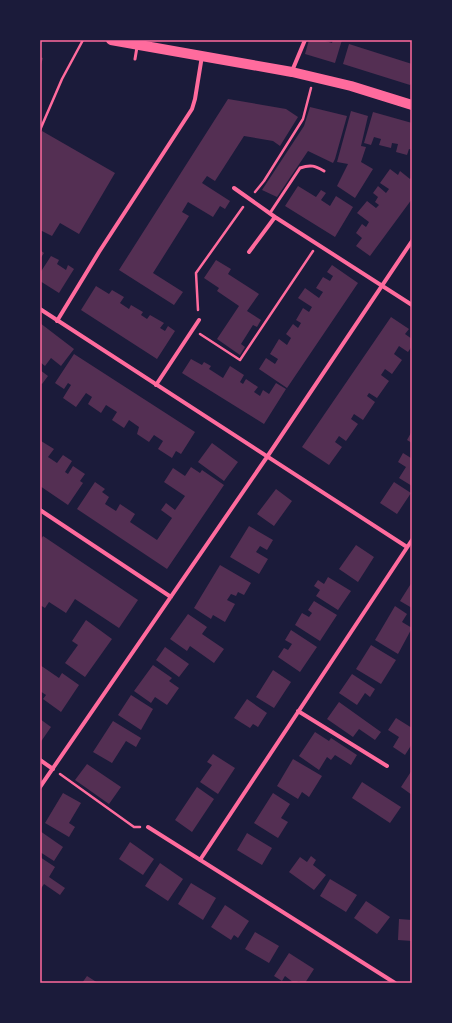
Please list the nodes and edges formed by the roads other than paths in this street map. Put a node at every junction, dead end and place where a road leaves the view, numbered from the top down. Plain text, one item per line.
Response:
1 (111, 40) edge
2 (305, 40) edge
3 (138, 45) junction
4 (202, 55) junction
5 (135, 59) dead end
6 (292, 72) junction
7 (412, 105) edge
8 (324, 171) dead end
9 (234, 188) dead end
10 (270, 213) junction
11 (275, 217) junction
12 (412, 241) edge
13 (249, 252) dead end
14 (383, 285) junction
15 (412, 305) edge
16 (40, 309) edge
17 (199, 320) dead end
18 (57, 321) junction
19 (156, 385) junction
20 (267, 457) junction
21 (40, 510) edge
22 (412, 540) edge
23 (407, 547) junction
24 (171, 596) junction
25 (298, 711) junction
26 (40, 760) edge
27 (387, 766) dead end
28 (53, 769) junction
29 (40, 787) edge
30 (148, 827) road end
31 (200, 860) junction
32 (395, 983) edge

1 - 3 main road
2 - 6 street
3 - 4 main road
3 - 5 lane
4 - 6 main road
4 - 18 street
6 - 7 main road
8 - 10 lane
9 - 10 street
10 - 11 street
11 - 13 street
11 - 14 street
12 - 14 street
14 - 15 street
14 - 20 street
16 - 18 street
17 - 19 street
18 - 19 street
19 - 20 street
20 - 23 street
20 - 24 street
21 - 24 street
22 - 23 street
23 - 25 street
24 - 28 street
25 - 27 street
25 - 31 street
26 - 28 street
28 - 29 street
30 - 31 street
31 - 32 street

